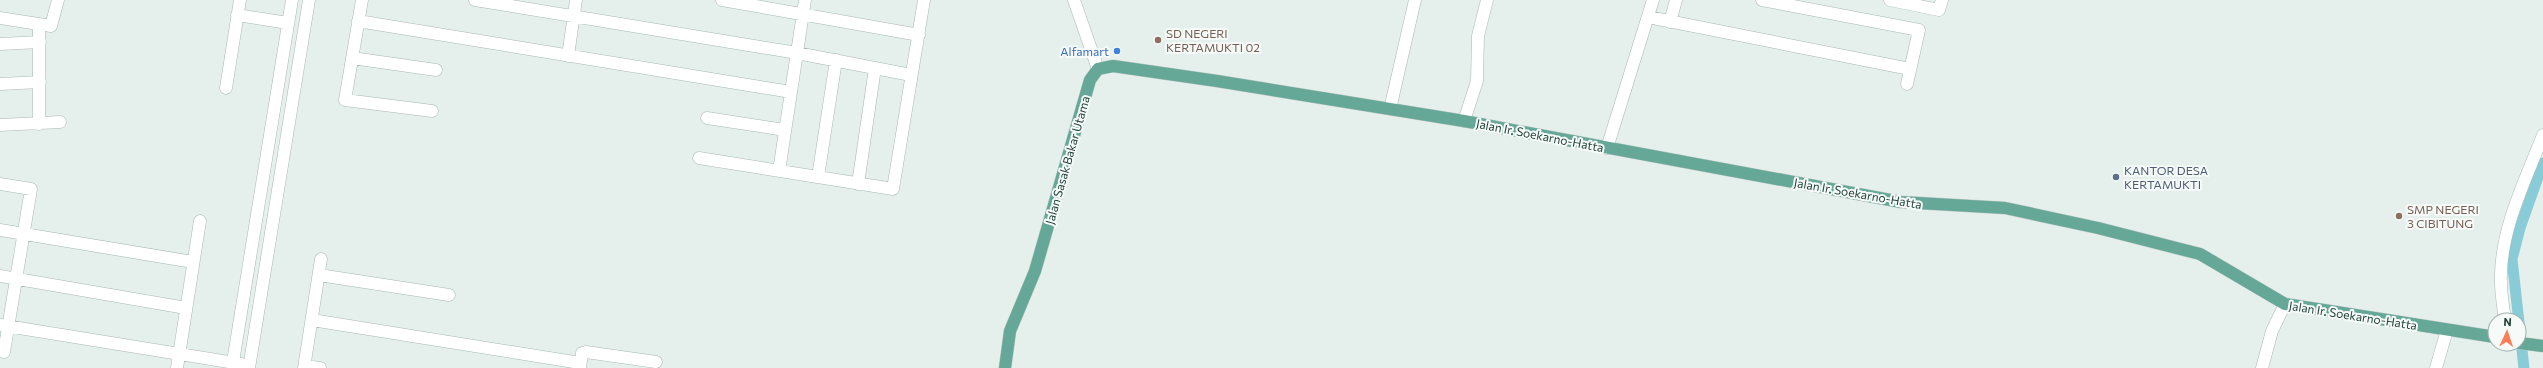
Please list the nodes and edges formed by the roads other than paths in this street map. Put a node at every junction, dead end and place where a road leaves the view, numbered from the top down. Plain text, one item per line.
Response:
1 (58, 0) edge
2 (240, 0) edge
3 (292, 0) edge
4 (309, 0) edge
5 (362, 0) edge
6 (475, 0) edge
7 (576, 0) edge
8 (722, 0) edge
9 (805, 0) edge
10 (924, 0) edge
11 (1415, 0) edge
12 (1487, 0) edge
13 (1653, 0) edge
14 (1676, 0) edge
15 (1762, 0) edge
16 (1890, 0) edge
17 (1942, 0) edge
18 (1080, 2) edge
19 (803, 13) junction
20 (237, 15) junction
21 (574, 16) junction
22 (1648, 17) junction
23 (0, 18) edge
24 (358, 22) junction
25 (1670, 22) junction
26 (288, 23) junction
27 (39, 26) junction
28 (919, 35) junction
29 (40, 42) junction
30 (0, 44) edge
31 (797, 53) junction
32 (568, 56) junction
33 (352, 58) junction
34 (836, 60) junction
35 (875, 68) junction
36 (1098, 69) junction
37 (1910, 69) junction
38 (436, 70) dead end
39 (911, 75) junction
40 (40, 82) junction
41 (0, 84) edge
42 (1907, 84) dead end
43 (226, 88) dead end
44 (791, 92) junction
45 (1390, 109) junction
46 (432, 111) dead end
47 (707, 118) dead end
48 (1464, 121) junction
49 (60, 122) dead end
50 (39, 124) junction
51 (0, 126) edge
52 (785, 130) junction
53 (2543, 135) edge
54 (1608, 148) junction
55 (699, 158) dead end
56 (779, 171) junction
57 (818, 177) junction
58 (0, 184) edge
59 (858, 184) junction
60 (200, 221) dead end
61 (0, 230) edge
62 (24, 233) junction
63 (321, 259) dead end
64 (193, 262) junction
65 (319, 275) junction
66 (0, 276) edge
67 (16, 279) junction
68 (449, 295) dead end
69 (2285, 304) junction
70 (186, 308) junction
71 (2504, 312) edge
72 (312, 320) junction
73 (4, 326) edge
74 (2447, 330) junction
75 (2487, 336) edge
76 (2527, 344) edge
77 (2537, 345) edge
78 (4, 352) dead end
79 (179, 355) junction
80 (656, 362) dead end
81 (232, 365) edge
82 (580, 366) edge
83 (250, 367) edge
84 (304, 367) edge
85 (177, 368) edge
86 (320, 368) edge
87 (1006, 368) edge
88 (2262, 368) edge
89 (2436, 368) edge

1 - 27 street
2 - 20 street
3 - 26 street
4 - 83 street
5 - 24 street
6 - 21 street
7 - 21 street
8 - 19 street
9 - 19 street
10 - 28 street
11 - 45 street
12 - 48 street
13 - 22 street
14 - 25 street
15 - 37 street
16 - 17 street
18 - 36 street
19 - 28 street
19 - 31 street
20 - 26 street
20 - 43 street
21 - 31 street
21 - 32 street
22 - 25 street
22 - 54 street
23 - 27 street
24 - 32 street
24 - 33 street
25 - 37 street
26 - 81 street
27 - 29 street
28 - 39 street
29 - 30 street
29 - 40 street
31 - 34 street
31 - 44 street
32 - 44 street
33 - 38 street
33 - 46 street
34 - 35 street
34 - 57 street
35 - 39 street
35 - 59 street
36 - 45 main road, Jalan Ir. Soekarno-Hatta
36 - 87 main road, Jalan Sasak Bakar Utama
37 - 42 street
39 - 59 street
40 - 41 street
40 - 50 street
44 - 52 street
45 - 48 main road, Jalan Ir. Soekarno-Hatta
47 - 52 street
48 - 54 main road, Jalan Ir. Soekarno-Hatta
49 - 50 street
50 - 51 street
52 - 56 street
53 - 71 street
54 - 69 main road, Jalan Ir. Soekarno-Hatta
55 - 56 street
56 - 57 street
57 - 59 street
58 - 62 street
60 - 64 street
61 - 62 street
62 - 64 street
62 - 67 street
63 - 65 street
64 - 70 street
65 - 68 street
65 - 72 street
66 - 67 street
67 - 70 street
67 - 73 street
69 - 74 main road, Jalan Ir. Soekarno-Hatta
69 - 88 street
70 - 79 street
72 - 82 street
72 - 84 street
73 - 78 street
73 - 79 street
74 - 75 main road, Jalan Ir. Soekarno-Hatta
74 - 89 street
76 - 77 main road
79 - 81 street
79 - 85 street
80 - 82 street
81 - 83 street
84 - 86 street

